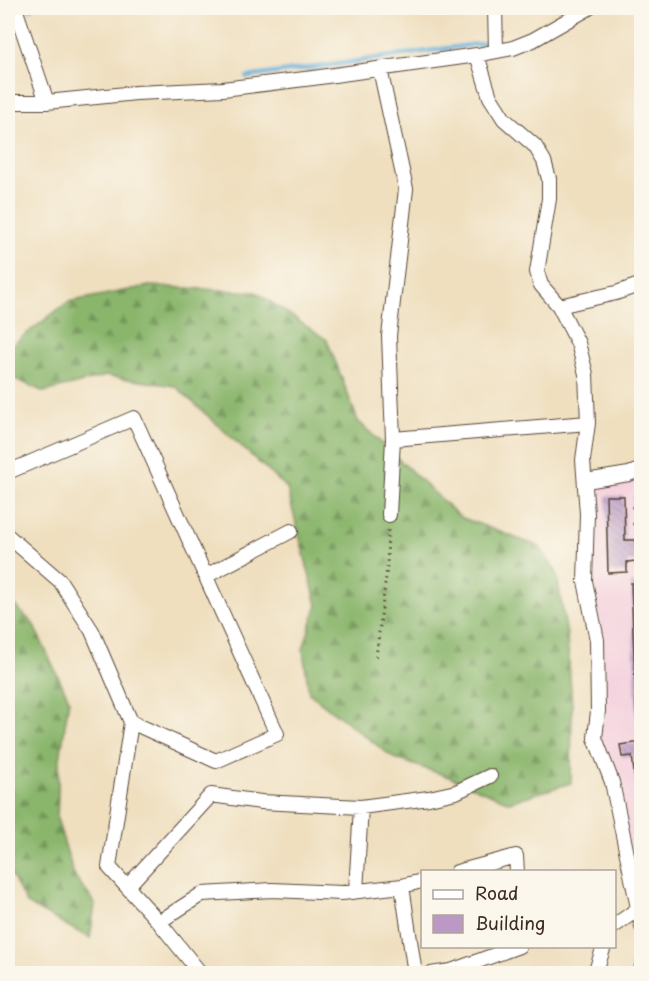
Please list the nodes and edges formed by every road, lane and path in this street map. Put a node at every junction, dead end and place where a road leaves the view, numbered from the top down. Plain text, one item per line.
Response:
1 (15, 8) edge
2 (495, 8) edge
3 (589, 8) edge
4 (496, 51) junction
5 (477, 55) junction
6 (380, 69) junction
7 (8, 102) edge
8 (47, 102) junction
9 (642, 284) edge
10 (559, 306) junction
11 (588, 423) junction
12 (393, 439) junction
13 (642, 469) edge
14 (8, 472) edge
15 (586, 481) junction
16 (389, 515) joint
17 (291, 531) dead end
18 (8, 536) edge
19 (206, 576) junction
20 (376, 657) dead end
21 (131, 722) junction
22 (490, 776) dead end
23 (361, 807) junction
24 (464, 870) edge
25 (517, 870) edge
26 (421, 881) edge
27 (402, 886) junction
28 (127, 887) junction
29 (356, 891) junction
30 (638, 909) junction
31 (159, 922) junction
32 (616, 925) edge
33 (642, 927) edge
34 (514, 948) edge
35 (603, 948) edge
36 (642, 966) edge
37 (201, 974) edge
38 (415, 974) edge
39 (431, 974) edge
40 (595, 974) edge
41 (641, 974) edge

1 - 8 street
2 - 4 street
3 - 4 street
4 - 5 street
5 - 6 street
5 - 10 street
6 - 8 street
6 - 12 street
7 - 8 street
9 - 10 street
10 - 11 street
11 - 12 street
11 - 15 street
12 - 16 street
13 - 15 street
14 - 19 street
15 - 30 street
16 - 20 path
17 - 19 street
18 - 21 street
19 - 21 street
21 - 28 street
22 - 23 street
23 - 28 street
23 - 29 street
24 - 25 street
26 - 27 street
27 - 29 street
27 - 38 street
28 - 31 street
29 - 31 street
30 - 32 street
30 - 33 street
31 - 37 street
34 - 39 street
35 - 40 street
36 - 41 street

